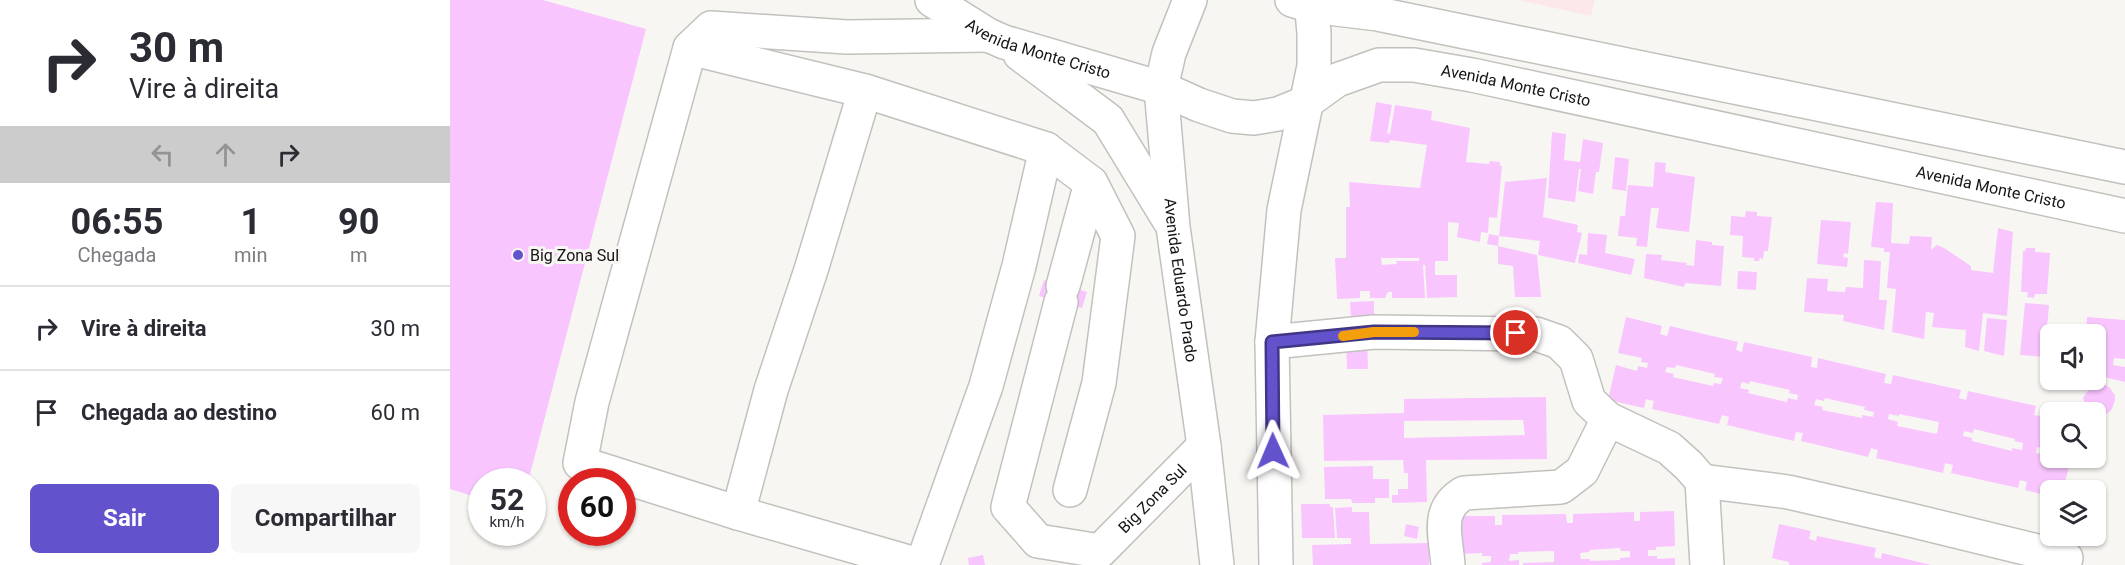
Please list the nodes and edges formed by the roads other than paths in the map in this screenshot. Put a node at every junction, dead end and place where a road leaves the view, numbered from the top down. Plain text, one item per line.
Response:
1 (932, 0) edge
2 (1190, 0) edge
3 (1304, 2) edge
4 (996, 38) junction
5 (690, 48) junction
6 (1161, 88) junction
7 (865, 91) junction
8 (1305, 103) junction
9 (1046, 149) junction
10 (2125, 167) edge
11 (1091, 183) junction
12 (2125, 216) edge
13 (1083, 220) junction
14 (1173, 227) junction
15 (1118, 236) junction
16 (1272, 342) junction
17 (1608, 419) junction
18 (1204, 446) junction
19 (1702, 481) junction
20 (1070, 490) dead end
21 (738, 513) junction
22 (2066, 558) dead end
23 (921, 565) edge
24 (1217, 565) edge
25 (1276, 565) edge
26 (1448, 565) edge
27 (1707, 565) edge

1 - 4 main road, Avenida Monte Cristo
2 - 6 main road, Avenida Eduardo Prado
3 - 8 main road
3 - 10 main road
4 - 5 main road
4 - 6 main road, Avenida Monte Cristo
4 - 14 main road
5 - 7 main road
5 - 21 main road
6 - 8 main road, Avenida Monte Cristo
6 - 14 main road, Avenida Eduardo Prado
7 - 9 main road
7 - 21 main road
8 - 12 main road, Avenida Monte Cristo
8 - 16 main road
9 - 11 main road
9 - 23 main road
11 - 13 main road
11 - 15 main road
13 - 15 main road
13 - 18 main road, Big Zona Sul
14 - 18 main road, Avenida Eduardo Prado
15 - 20 main road
16 - 17 main road
16 - 25 main road
17 - 19 main road
17 - 26 main road
18 - 24 main road, Avenida Eduardo Prado
19 - 22 main road
19 - 27 main road
21 - 23 main road

